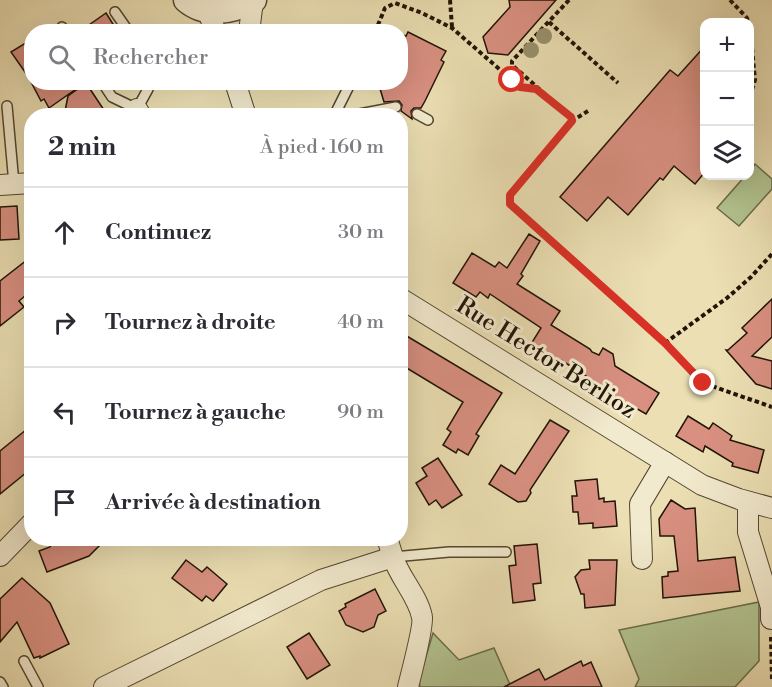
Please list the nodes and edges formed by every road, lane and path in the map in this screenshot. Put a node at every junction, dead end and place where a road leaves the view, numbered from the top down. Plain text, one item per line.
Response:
1 (253, 0) edge
2 (450, 0) edge
3 (569, 0) edge
4 (730, 0) edge
5 (115, 12) dead end
6 (203, 14) edge
7 (747, 18) edge
8 (549, 21) junction
9 (123, 24) edge
10 (250, 24) edge
11 (378, 24) edge
12 (452, 28) junction
13 (618, 83) dead end
14 (536, 89) junction
15 (107, 90) edge
16 (148, 90) edge
17 (238, 90) edge
18 (246, 90) edge
19 (347, 90) edge
20 (7, 106) dead end
21 (396, 107) dead end
22 (132, 108) edge
23 (141, 108) edge
24 (244, 108) edge
25 (245, 108) edge
26 (338, 108) edge
27 (391, 108) edge
28 (588, 111) dead end
29 (417, 114) dead end
30 (428, 120) dead end
31 (572, 121) junction
32 (15, 184) edge
33 (772, 254) edge
34 (408, 303) edge
35 (665, 343) junction
36 (772, 407) edge
37 (665, 462) junction
38 (748, 502) junction
39 (772, 508) edge
40 (24, 531) edge
41 (390, 548) edge
42 (506, 552) dead end
43 (0, 556) edge
44 (642, 559) dead end
45 (771, 619) edge
46 (24, 661) dead end
47 (772, 680) edge
48 (0, 682) edge
49 (3, 687) edge
50 (38, 687) edge
51 (104, 687) edge
52 (408, 687) edge

1 - 6 street
1 - 10 street
2 - 12 path
3 - 8 path
4 - 7 path
5 - 9 lane
8 - 13 path
8 - 14 path
11 - 12 path
12 - 14 path
14 - 31 path
15 - 22 lane
16 - 23 lane
17 - 24 street
18 - 25 street
19 - 26 lane
20 - 32 lane
21 - 27 lane
28 - 31 path
29 - 30 lane
31 - 35 path
33 - 35 path
34 - 37 street, Rue Hector Berlioz
35 - 36 path
37 - 38 street, Rue Hector Berlioz
37 - 44 street
38 - 39 street, Rue Hector Berlioz
38 - 45 street
40 - 43 street
41 - 42 lane
41 - 51 street
41 - 52 street
45 - 47 path
46 - 50 lane
48 - 49 lane

